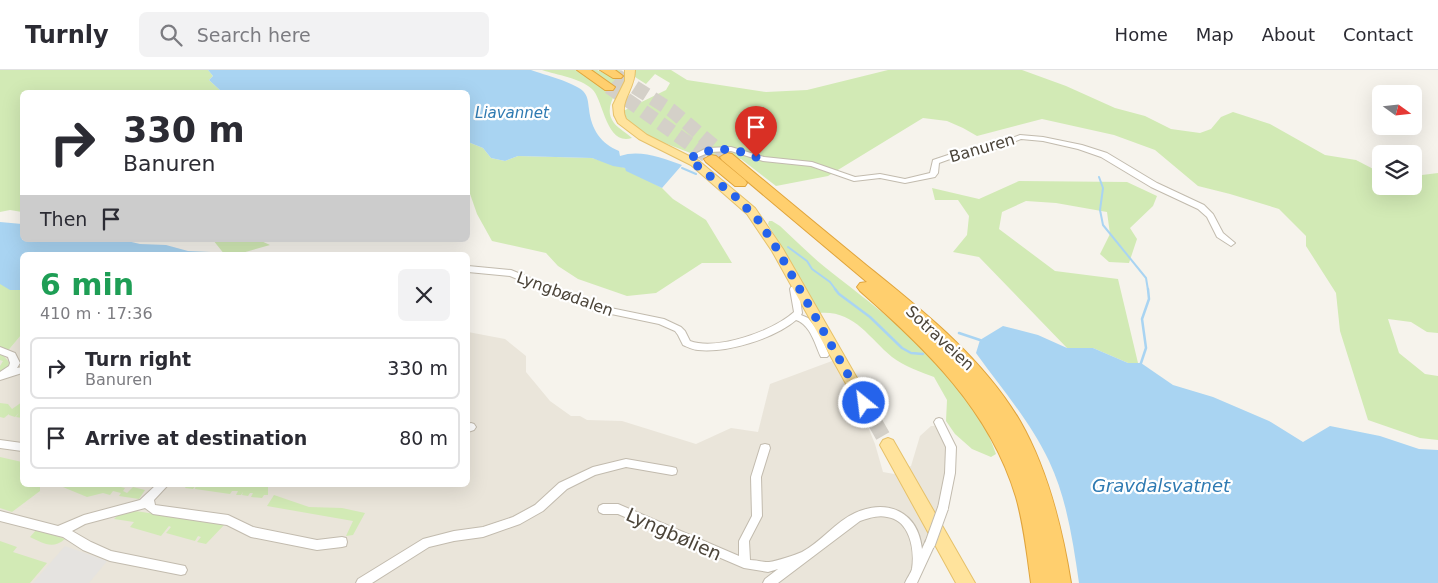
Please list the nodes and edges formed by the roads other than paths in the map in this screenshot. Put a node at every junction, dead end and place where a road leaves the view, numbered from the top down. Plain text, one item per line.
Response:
1 (583, 70) edge
2 (606, 70) edge
3 (630, 70) edge
4 (617, 76) tunnel mouth
5 (609, 87) tunnel mouth
6 (689, 159) junction
7 (1231, 243) dead end
8 (470, 269) edge
9 (799, 288) junction
10 (795, 317) junction
11 (820, 334) junction
12 (0, 350) edge
13 (824, 355) dead end
14 (20, 371) edge
15 (0, 376) edge
16 (864, 403) tunnel mouth
17 (939, 422) dead end
18 (0, 444) edge
19 (888, 444) tunnel mouth
20 (20, 447) edge
21 (765, 448) dead end
22 (672, 471) dead end
23 (161, 487) edge
24 (149, 500) junction
25 (604, 509) dead end
26 (0, 516) edge
27 (59, 531) junction
28 (342, 542) dead end
29 (802, 558) junction
30 (744, 563) junction
31 (181, 570) dead end
32 (917, 571) junction
33 (362, 583) edge
34 (770, 583) edge
35 (911, 583) edge
36 (966, 583) edge
37 (1041, 583) edge
38 (1061, 583) edge

1 - 5 highway
2 - 4 highway
3 - 6 main road
6 - 7 street, Banuren
6 - 9 main road
8 - 10 street, Lyngbødalen
9 - 10 street
9 - 11 main road
10 - 11 street
11 - 13 street
11 - 16 main road
12 - 15 street
14 - 15 street
17 - 32 street, bridge
18 - 20 street
19 - 36 main road
21 - 30 street, Lyngbølien
22 - 33 street
23 - 24 street
24 - 27 street
24 - 28 street
25 - 30 street, Lyngbølien
26 - 27 street
27 - 31 street
29 - 30 street, Lyngbølien
29 - 32 street
29 - 34 street
32 - 35 street
37 - 38 highway, Sotraveien

